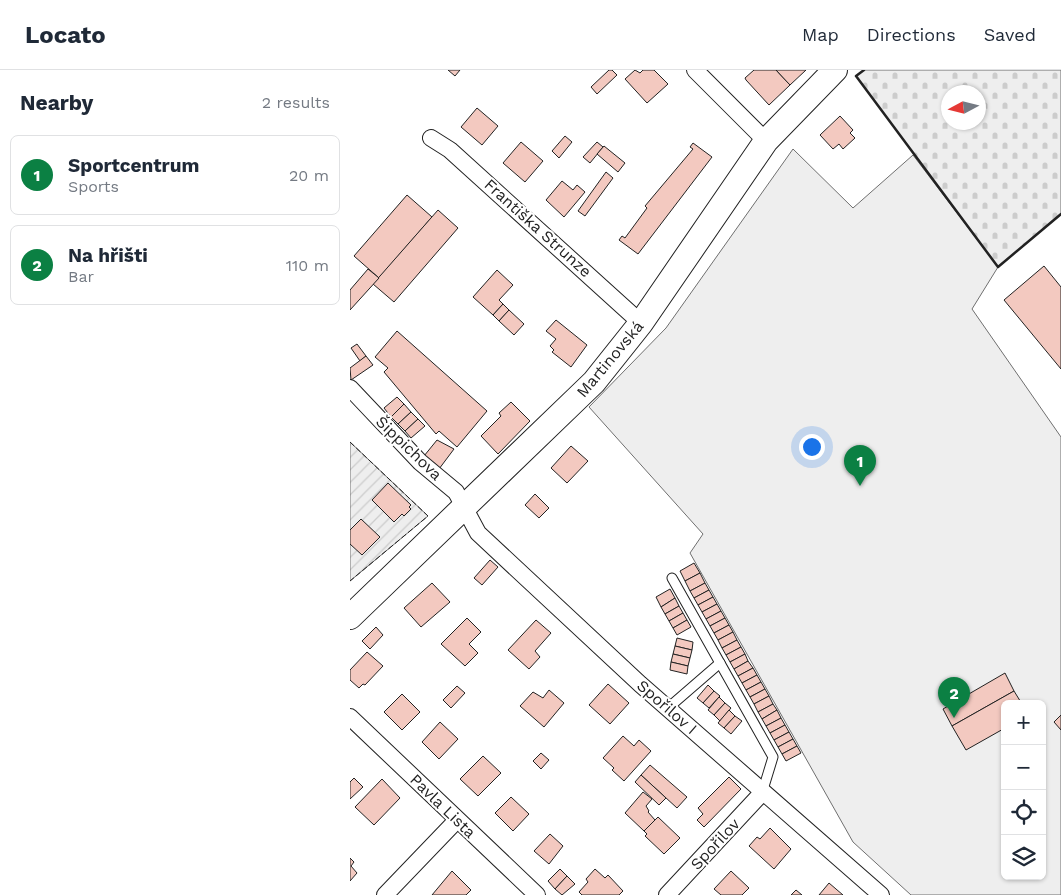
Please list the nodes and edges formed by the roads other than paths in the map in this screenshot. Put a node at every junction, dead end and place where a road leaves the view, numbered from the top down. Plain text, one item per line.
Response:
1 (695, 70) edge
2 (835, 70) edge
3 (431, 138) dead end
4 (766, 141) junction
5 (641, 322) junction
6 (350, 388) edge
7 (466, 508) junction
8 (672, 578) dead end
9 (350, 617) edge
10 (720, 664) junction
11 (668, 708) junction
12 (350, 717) edge
13 (762, 793) junction
14 (457, 820) junction
15 (385, 895) edge
16 (537, 895) edge
17 (667, 895) edge
18 (881, 895) edge

1 - 4 street
2 - 4 street, Martinovská
3 - 5 street, Františka Strunze
4 - 5 street, Martinovská
5 - 7 street, Martinovská
6 - 7 street, Šippichova
7 - 9 street, Martinovská
7 - 11 street, Spořilov I
8 - 10 lane
10 - 11 lane
10 - 13 lane
11 - 13 street, Spořilov I
12 - 14 street, Pavla Lista
13 - 17 street, Spořilov
13 - 18 street, Spořilov I
14 - 15 street
14 - 16 street, Pavla Lista

